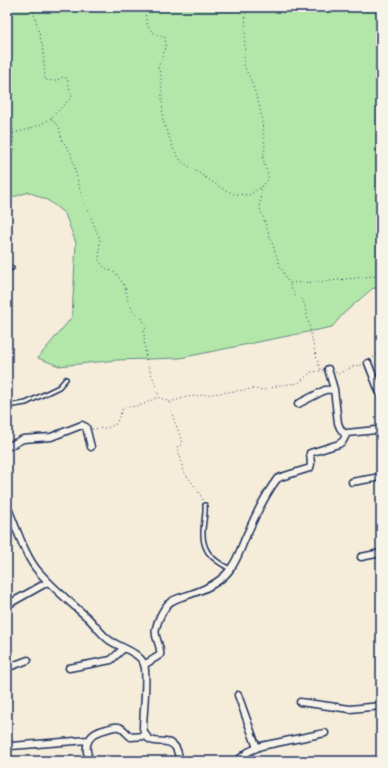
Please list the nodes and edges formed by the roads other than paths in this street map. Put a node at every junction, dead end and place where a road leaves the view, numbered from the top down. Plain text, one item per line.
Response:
1 (12, 268) dead end
2 (7, 269) edge
3 (368, 364) road end
4 (328, 370) road end
5 (66, 379) dead end
6 (334, 389) junction
7 (381, 396) edge
8 (298, 404) dead end
9 (7, 406) edge
10 (381, 431) edge
11 (345, 435) junction
12 (7, 447) edge
13 (91, 447) dead end
14 (381, 477) edge
15 (352, 482) dead end
16 (205, 505) road end
17 (7, 506) edge
18 (381, 554) edge
19 (360, 557) dead end
20 (230, 569) junction
21 (48, 582) junction
22 (7, 605) edge
23 (124, 648) junction
24 (7, 658) edge
25 (28, 660) dead end
26 (144, 665) junction
27 (69, 668) dead end
28 (238, 695) dead end
29 (300, 702) dead end
30 (381, 706) edge
31 (325, 733) dead end
32 (145, 736) junction
33 (88, 740) junction
34 (7, 743) edge
35 (257, 748) junction
36 (90, 761) edge
37 (180, 761) edge
38 (237, 761) edge

1 - 2 lane
3 - 7 street
4 - 6 street
5 - 9 lane
6 - 8 street
6 - 11 street
10 - 11 street
11 - 20 street
12 - 13 street
14 - 15 street
16 - 20 lane
17 - 21 street
18 - 19 street
20 - 26 street
21 - 22 street
21 - 23 street
23 - 26 street
23 - 27 street
24 - 25 street
26 - 32 street
28 - 35 street
29 - 30 street
31 - 35 street
32 - 33 street
32 - 37 street
33 - 34 street
33 - 36 street
35 - 38 street

